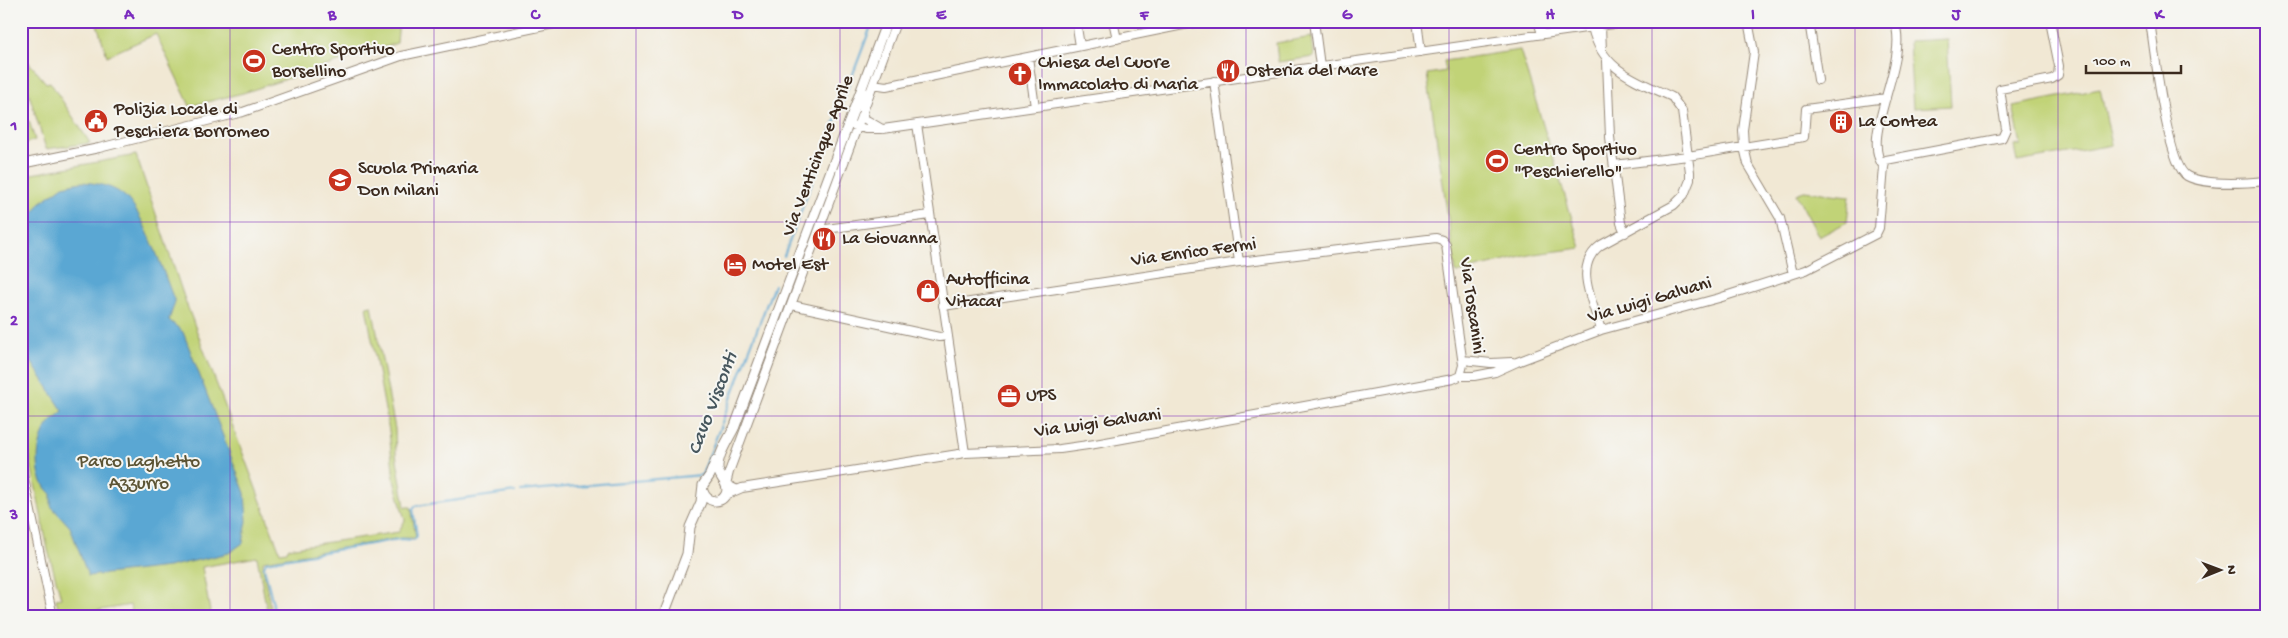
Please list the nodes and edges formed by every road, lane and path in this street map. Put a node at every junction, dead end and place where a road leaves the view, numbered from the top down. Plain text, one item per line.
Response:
1 (568, 21) edge
2 (1076, 21) edge
3 (1113, 21) edge
4 (1154, 21) edge
5 (1314, 21) edge
6 (1417, 21) edge
7 (1538, 21) edge
8 (1635, 21) edge
9 (1748, 21) edge
10 (1810, 21) edge
11 (1894, 21) edge
12 (2050, 21) edge
13 (2150, 21) edge
14 (891, 22) edge
15 (1200, 22) edge
16 (1602, 26) junction
17 (1592, 27) junction
18 (1156, 31) junction
19 (1542, 34) junction
20 (1117, 39) junction
21 (1080, 46) junction
22 (1421, 52) junction
23 (1602, 53) junction
24 (1028, 57) junction
25 (1607, 61) junction
26 (1320, 66) junction
27 (865, 79) junction
28 (1818, 80) dead end
29 (1214, 81) junction
30 (874, 84) junction
31 (1886, 98) junction
32 (1035, 107) junction
33 (864, 112) junction
34 (848, 124) junction
35 (917, 124) junction
36 (858, 128) junction
37 (883, 129) junction
38 (1744, 147) junction
39 (1688, 156) junction
40 (21, 164) edge
41 (1614, 165) junction
42 (1884, 167) junction
43 (2267, 181) edge
44 (930, 215) junction
45 (820, 227) junction
46 (1624, 233) junction
47 (1446, 245) joint
48 (1239, 262) junction
49 (1793, 274) junction
50 (792, 305) junction
51 (943, 306) junction
52 (1602, 330) junction
53 (948, 336) junction
54 (1463, 360) junction
55 (1474, 362) junction
56 (1517, 362) junction
57 (1461, 373) junction
58 (1474, 376) junction
59 (726, 442) junction
60 (965, 453) junction
61 (21, 464) edge
62 (708, 480) junction
63 (725, 482) junction
64 (703, 490) junction
65 (738, 490) junction
66 (726, 495) junction
67 (713, 501) junction
68 (690, 534) junction
69 (53, 617) edge
70 (663, 617) edge

1 - 40 street
2 - 21 street
3 - 20 street
4 - 18 street
5 - 26 street
6 - 22 street
7 - 19 street
8 - 16 street
9 - 38 street
10 - 28 street
11 - 31 street
12 - 42 street
13 - 43 street
14 - 27 main road, Via Venticinque Aprile
14 - 30 street
15 - 18 street
16 - 17 street
16 - 23 street
17 - 19 street
17 - 23 street
18 - 20 street
19 - 22 street
20 - 21 street
21 - 24 street
22 - 26 street
23 - 25 street
24 - 30 street
24 - 32 street
25 - 39 street
25 - 41 street
26 - 29 street
27 - 33 street
27 - 34 main road, Via Venticinque Aprile
29 - 32 street
29 - 48 street
30 - 33 street
31 - 38 street
31 - 42 street
32 - 35 street
33 - 36 street
33 - 37 street
34 - 36 street
34 - 59 main road, Via Venticinque Aprile
35 - 37 street
35 - 44 street
36 - 37 street
36 - 45 street
38 - 39 street
38 - 49 street
39 - 41 street
39 - 46 street
41 - 46 street
42 - 49 street, Via Luigi Galvani
44 - 45 street
44 - 51 street
45 - 50 street
46 - 52 street
47 - 48 street, Via Enrico Fermi
47 - 54 street, Via Toscanini
48 - 51 street, Via Enrico Fermi
49 - 52 street, Via Luigi Galvani
50 - 53 street
50 - 63 street
51 - 53 street
52 - 56 street, Via Luigi Galvani
53 - 60 street
54 - 55 street, Via Luigi Galvani
54 - 57 street, Via Toscanini
55 - 56 street, Via Luigi Galvani
55 - 58 street
56 - 58 street, Via Luigi Galvani
57 - 58 street, Via Luigi Galvani
57 - 60 street, Via Luigi Galvani
59 - 62 main road, Via Venticinque Aprile
59 - 63 main road, Via Venticinque Aprile
60 - 65 street, Via Luigi Galvani
61 - 69 street
62 - 63 main road
62 - 64 main road
63 - 65 street
63 - 66 main road
64 - 67 main road
64 - 68 main road
65 - 66 street, Via Luigi Galvani
66 - 67 main road
67 - 68 main road
68 - 70 main road

